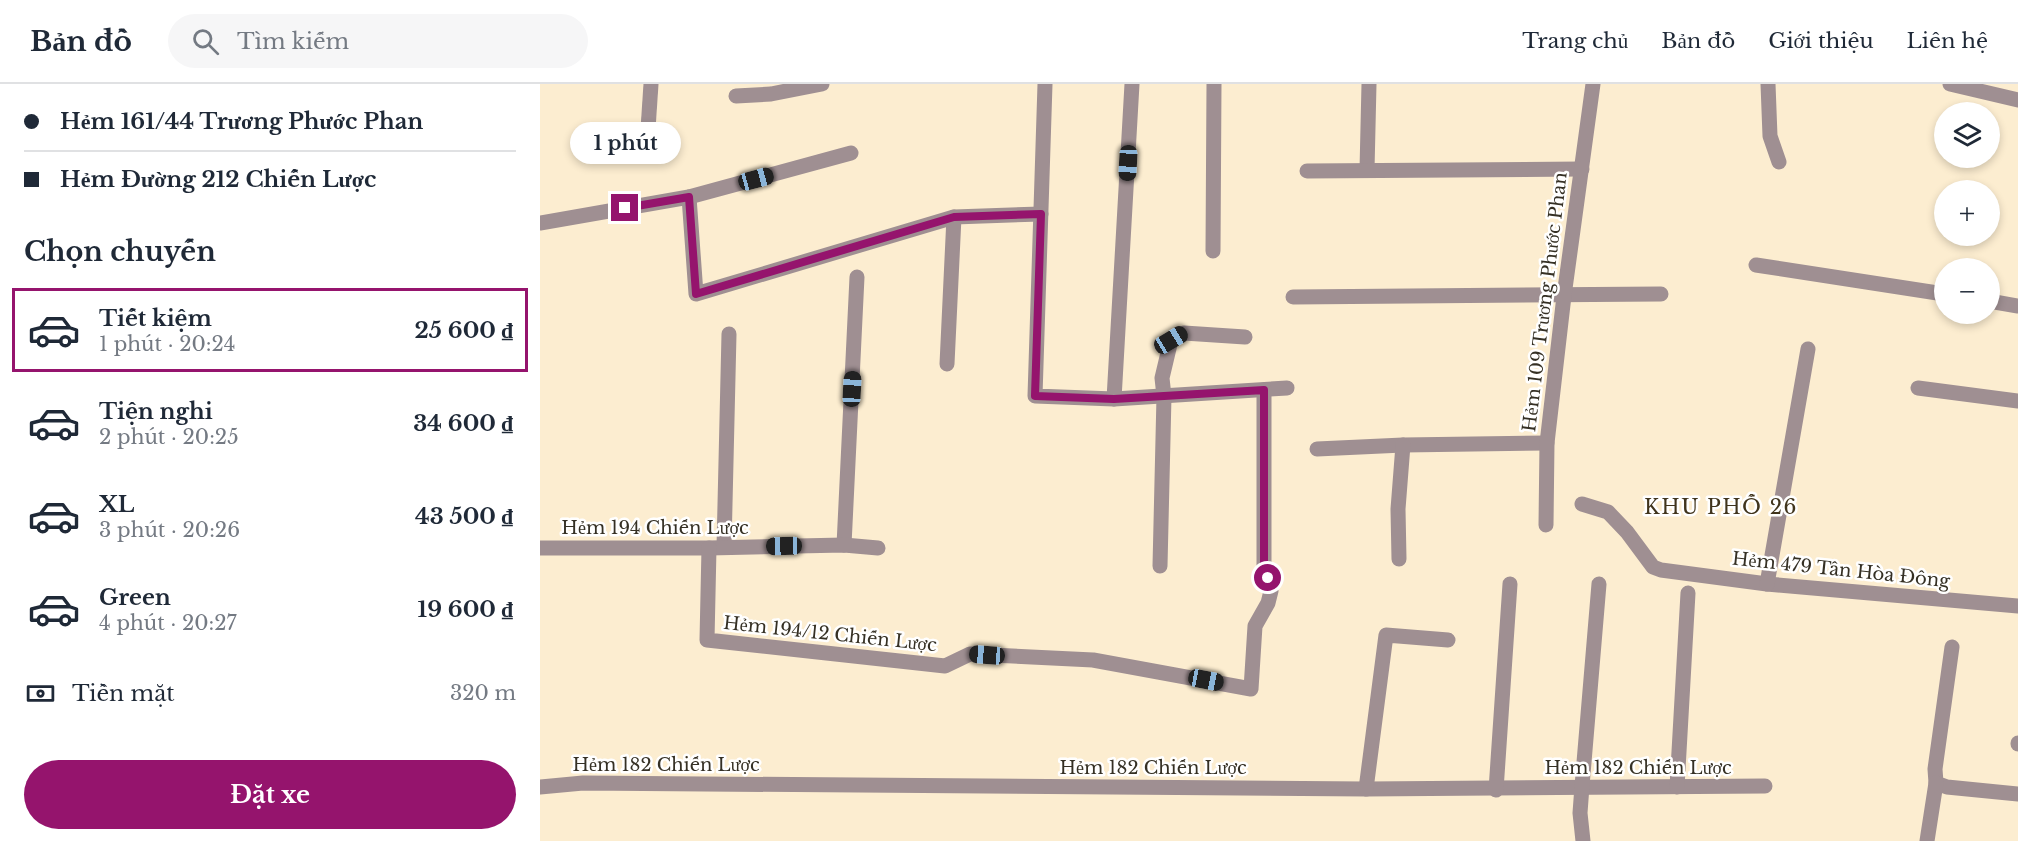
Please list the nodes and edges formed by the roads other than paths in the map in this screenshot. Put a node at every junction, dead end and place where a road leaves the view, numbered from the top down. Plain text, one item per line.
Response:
1 (651, 84) edge
2 (822, 84) edge
3 (1045, 84) edge
4 (1132, 84) edge
5 (1214, 84) edge
6 (1369, 84) edge
7 (1593, 84) edge
8 (1768, 84) edge
9 (1950, 84) edge
10 (736, 96) dead end
11 (2018, 100) edge
12 (647, 144) dead end
13 (851, 153) dead end
14 (1779, 162) dead end
15 (1582, 169) junction
16 (1367, 170) junction
17 (1307, 171) dead end
18 (689, 197) junction
19 (1041, 214) junction
20 (954, 217) junction
21 (540, 223) edge
22 (1213, 251) dead end
23 (1756, 265) dead end
24 (857, 277) dead end
25 (1934, 292) edge
26 (1661, 294) dead end
27 (1564, 296) junction
28 (1293, 297) dead end
29 (2000, 303) edge
30 (2018, 306) edge
31 (729, 334) dead end
32 (1245, 337) dead end
33 (1808, 349) dead end
34 (947, 364) dead end
35 (1287, 388) dead end
36 (1918, 388) dead end
37 (1264, 390) junction
38 (1164, 396) junction
39 (1114, 399) junction
40 (2018, 401) edge
41 (1547, 443) junction
42 (1403, 445) junction
43 (1317, 449) dead end
44 (1582, 504) dead end
45 (1546, 525) dead end
46 (844, 545) junction
47 (540, 548) edge
48 (716, 548) junction
49 (878, 548) dead end
50 (1399, 559) dead end
51 (1160, 566) dead end
52 (1510, 584) dead end
53 (1599, 584) dead end
54 (1767, 584) junction
55 (1688, 592) dead end
56 (2018, 606) edge
57 (1448, 640) dead end
58 (1952, 647) dead end
59 (1936, 783) junction
60 (1582, 786) junction
61 (1765, 786) dead end
62 (540, 787) edge
63 (1677, 787) junction
64 (1366, 789) junction
65 (1496, 790) junction
66 (2018, 794) edge
67 (1583, 841) edge
68 (1927, 841) edge

1 - 12 street
2 - 10 street
3 - 19 street
4 - 39 street
5 - 22 street
6 - 16 street
7 - 15 street, Hẻm 109 Trương Phước Phan
8 - 14 street
9 - 11 street
13 - 18 street
15 - 16 street
15 - 27 street, Hẻm 109 Trương Phước Phan
16 - 17 street
18 - 20 street
18 - 21 street
19 - 20 street
19 - 39 street
20 - 34 street
23 - 25 street
24 - 46 street
26 - 27 street
27 - 28 street
27 - 41 street, Hẻm 109 Trương Phước Phan
29 - 30 street
31 - 48 street
32 - 38 street
33 - 54 street
35 - 37 street
36 - 40 street
37 - 38 street
37 - 48 street, Hẻm 194/12 Chiến Lược
38 - 39 street
38 - 51 street
41 - 42 street
41 - 45 street, Hẻm 109 Trương Phước Phan
42 - 43 street
42 - 50 street
44 - 54 street, Hẻm 479 Tân Hòa Đông
46 - 48 street, Hẻm 194 Chiến Lược
46 - 49 street, Hẻm 194 Chiến Lược
47 - 48 street, Hẻm 194 Chiến Lược
52 - 65 street
53 - 60 street
54 - 56 street, Hẻm 479 Tân Hòa Đông
55 - 63 street
57 - 64 street
58 - 59 street
59 - 66 street
59 - 68 street
60 - 63 street, Hẻm 182 Chiến Lược
60 - 65 street, Hẻm 182 Chiến Lược
60 - 67 street
61 - 63 street, Hẻm 182 Chiến Lược
62 - 64 street, Hẻm 182 Chiến Lược
64 - 65 street, Hẻm 182 Chiến Lược

